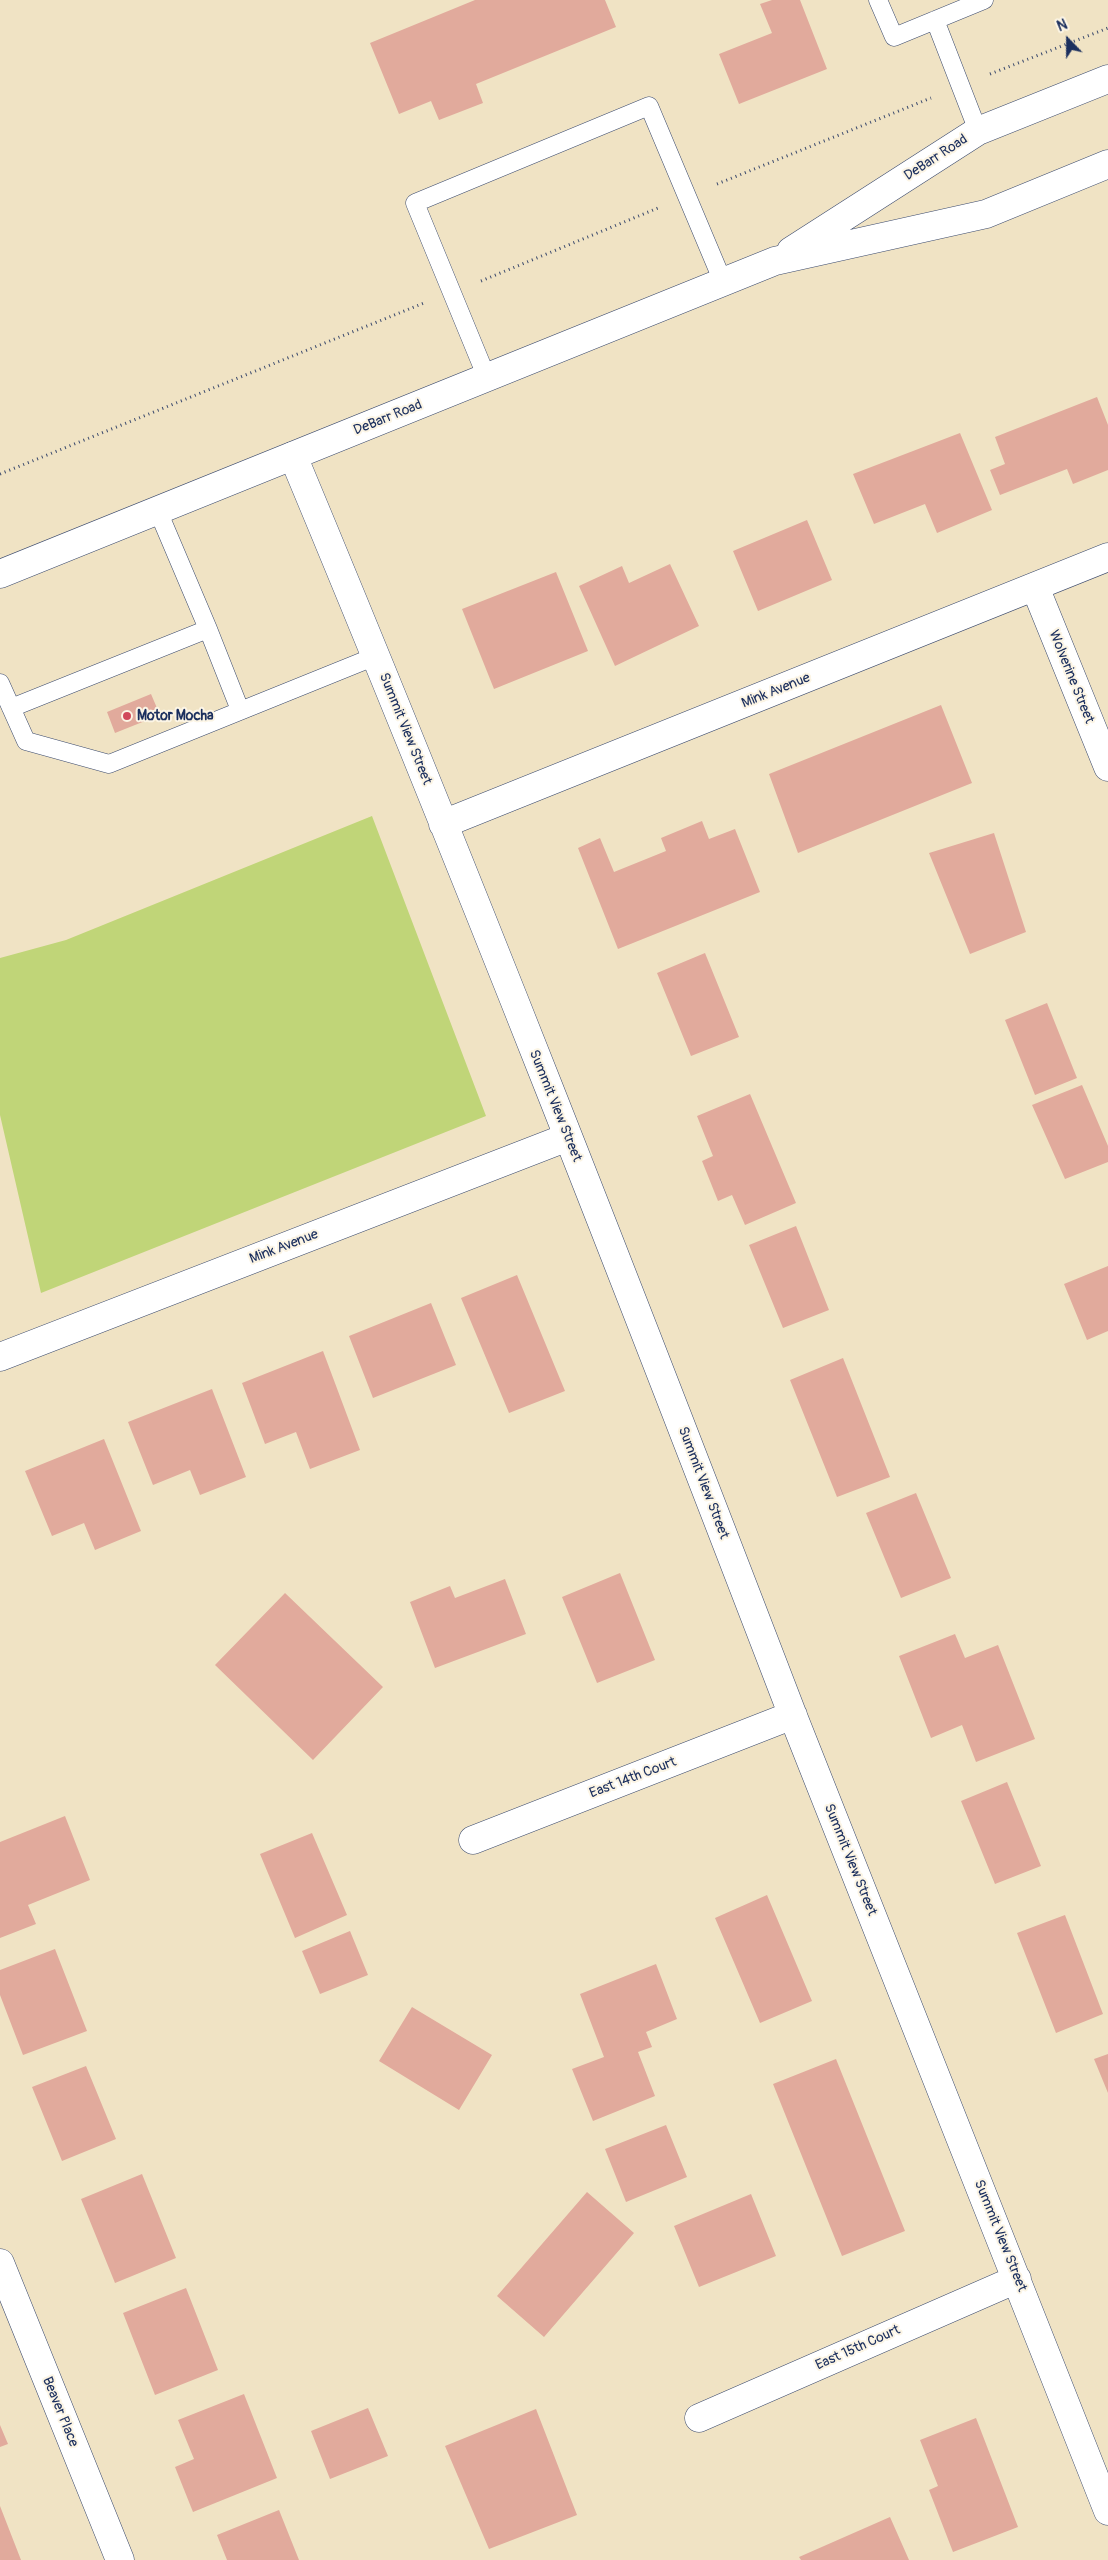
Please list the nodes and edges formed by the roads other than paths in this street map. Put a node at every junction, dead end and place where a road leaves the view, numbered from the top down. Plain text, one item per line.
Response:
1 (878, 0) edge
2 (984, 0) edge
3 (935, 20) junction
4 (1108, 79) edge
5 (978, 131) junction
6 (1108, 164) edge
7 (775, 261) junction
8 (723, 282) junction
9 (487, 378) junction
10 (293, 456) junction
11 (158, 511) junction
12 (1108, 557) edge
13 (0, 574) edge
14 (1035, 587) junction
15 (208, 629) junction
16 (376, 656) junction
17 (0, 683) edge
18 (10, 708) junction
19 (240, 710) junction
20 (1108, 767) edge
21 (443, 824) junction
22 (568, 1137) junction
23 (0, 1357) edge
24 (793, 1714) junction
25 (473, 1840) dead end
26 (0, 2263) edge
27 (1017, 2279) junction
28 (699, 2418) dead end
29 (1108, 2512) edge
30 (120, 2560) edge

1 - 3 lane
2 - 3 lane
3 - 5 lane
4 - 5 street, DeBarr Road
5 - 7 street, DeBarr Road
6 - 7 street, DeBarr Road
7 - 8 street, DeBarr Road
8 - 9 street, DeBarr Road
8 - 9 lane
9 - 10 street, DeBarr Road
10 - 11 street, DeBarr Road
10 - 16 street, Summit View Street
11 - 13 street, DeBarr Road
11 - 15 lane
12 - 14 street, Mink Avenue
14 - 20 street, Wolverine Street
14 - 21 street, Mink Avenue
15 - 18 lane
15 - 19 lane
16 - 19 lane
16 - 21 street, Summit View Street
17 - 18 lane
18 - 19 lane
21 - 22 street, Summit View Street
22 - 23 street, Mink Avenue
22 - 24 street, Summit View Street
24 - 25 street, East 14th Court
24 - 27 street, Summit View Street
26 - 30 street, Beaver Place
27 - 28 street, East 15th Court
27 - 29 street, Summit View Street

